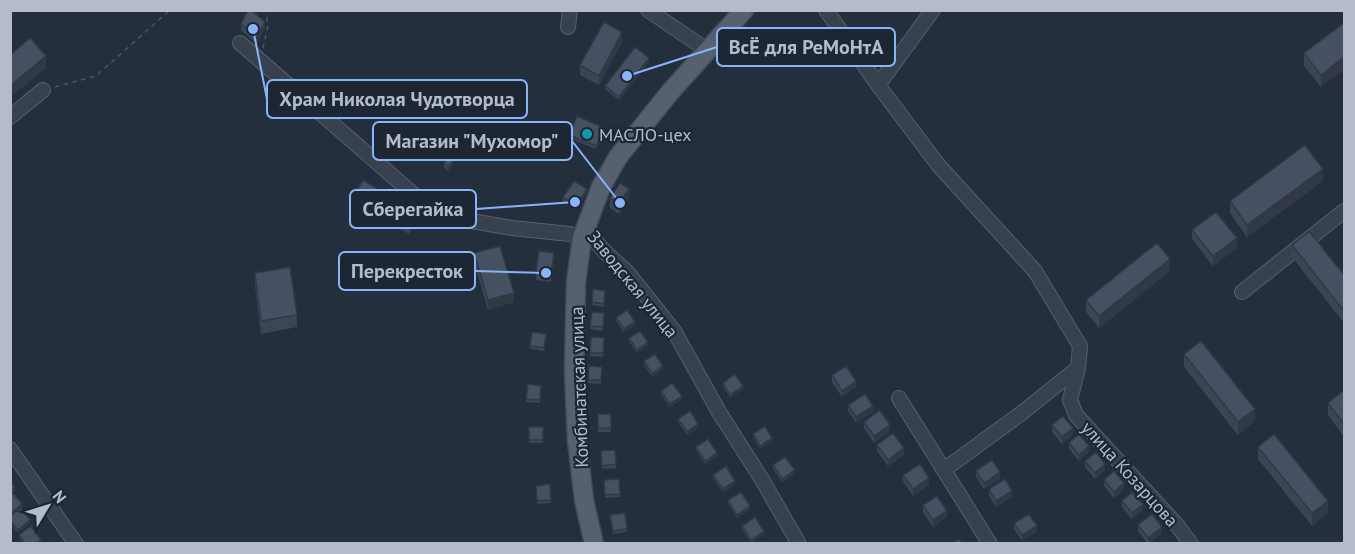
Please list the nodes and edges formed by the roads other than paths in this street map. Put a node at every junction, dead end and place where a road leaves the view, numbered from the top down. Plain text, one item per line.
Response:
1 (570, 10) edge
2 (648, 10) edge
3 (744, 10) edge
4 (826, 10) edge
5 (933, 10) edge
6 (568, 27) dead end
7 (240, 43) dead end
8 (707, 50) junction
9 (878, 85) junction
10 (43, 90) road end
11 (10, 117) edge
12 (1344, 211) edge
13 (584, 234) junction
14 (1242, 292) dead end
15 (1078, 368) junction
16 (899, 398) dead end
17 (10, 449) edge
18 (15, 466) edge
19 (945, 469) junction
20 (76, 543) edge
21 (594, 543) edge
22 (799, 543) edge
23 (990, 543) edge
24 (1191, 543) edge

1 - 6 street
2 - 8 street
3 - 8 main road, Заводская улица
4 - 9 street, улица Козарцова
5 - 9 street
7 - 13 street
8 - 13 main road, Заводская улица
9 - 15 street, улица Козарцова
10 - 11 street
12 - 14 street
13 - 21 main road, Комбинатская улица
13 - 22 street, Заводская улица
15 - 19 street
15 - 24 street, улица Козарцова
16 - 19 street
17 - 18 street
18 - 20 street
19 - 23 street

